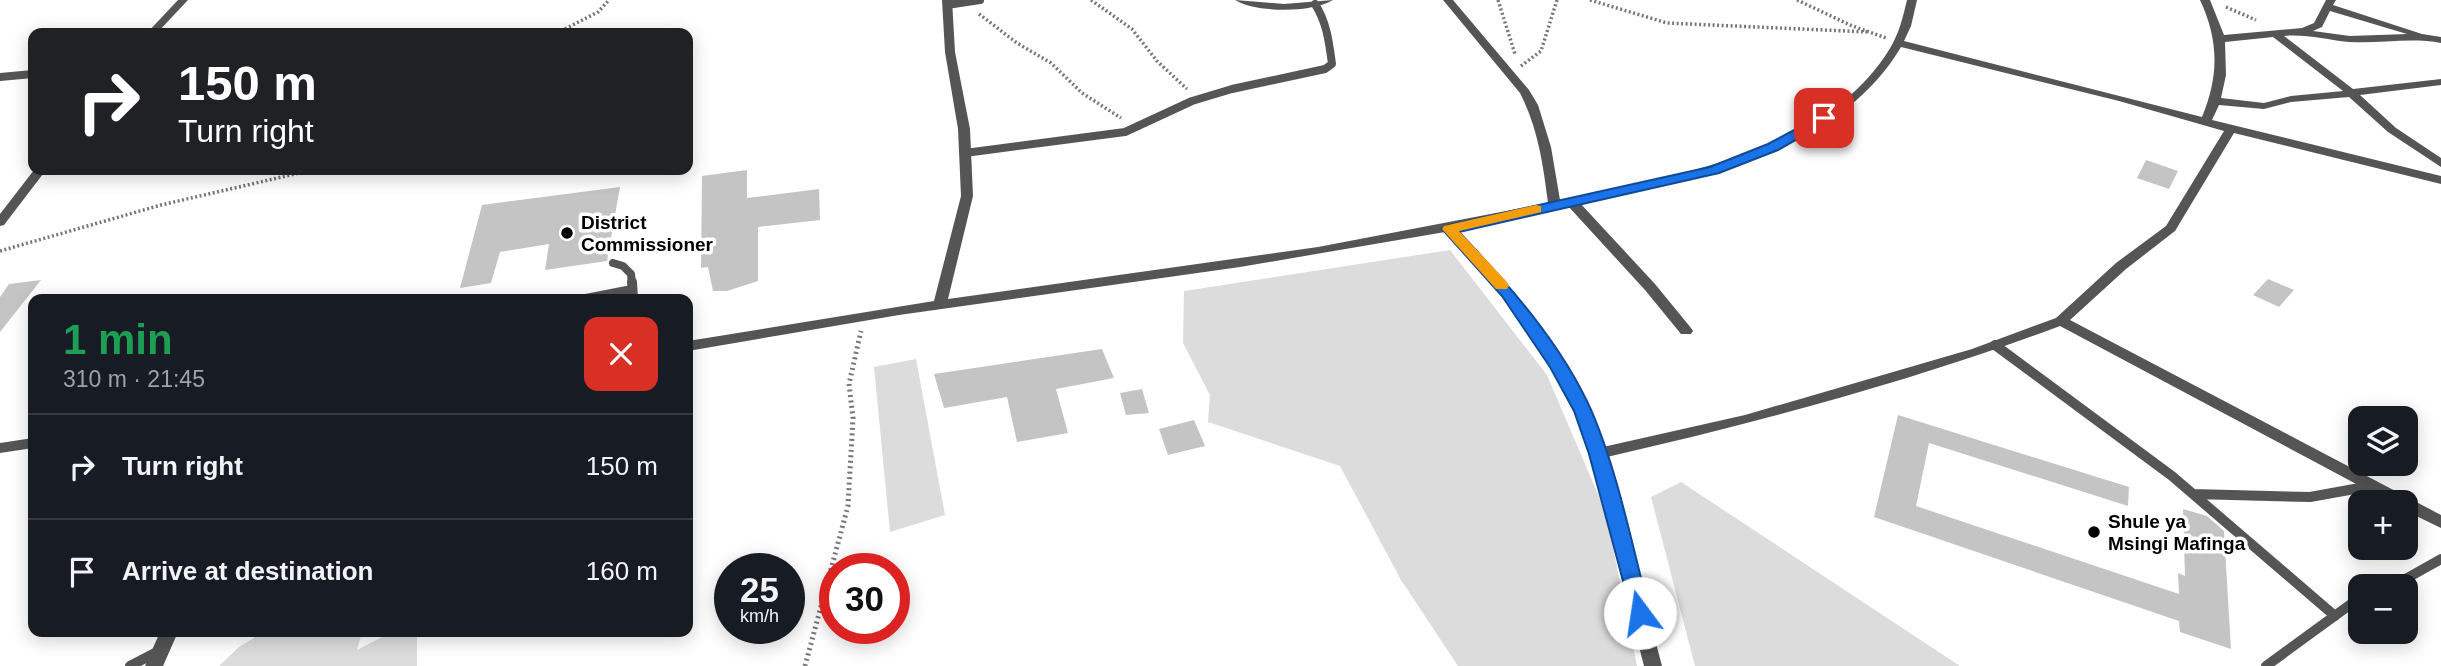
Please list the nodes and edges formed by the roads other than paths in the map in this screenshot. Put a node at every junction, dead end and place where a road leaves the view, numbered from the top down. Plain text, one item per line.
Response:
1 (183, 0) edge
2 (980, 0) edge
3 (1240, 0) edge
4 (1328, 0) edge
5 (1448, 0) edge
6 (1912, 0) edge
7 (2206, 1) edge
8 (947, 2) edge
9 (969, 2) edge
10 (1315, 4) junction
11 (2330, 4) edge
12 (157, 28) edge
13 (2286, 33) junction
14 (2425, 37) junction
15 (2219, 39) junction
16 (2441, 40) edge
17 (1898, 42) junction
18 (28, 74) edge
19 (0, 77) edge
20 (2441, 82) edge
21 (2350, 93) junction
22 (2216, 101) junction
23 (2206, 122) junction
24 (2231, 129) junction
25 (965, 153) junction
26 (2441, 163) edge
27 (39, 175) edge
28 (2441, 180) edge
29 (1571, 201) junction
30 (1554, 205) junction
31 (0, 222) edge
32 (1449, 229) junction
33 (613, 263) dead end
34 (632, 294) edge
35 (940, 305) junction
36 (2061, 321) junction
37 (1686, 331) dead end
38 (693, 345) edge
39 (1995, 345) junction
40 (28, 444) edge
41 (0, 448) edge
42 (1598, 454) junction
43 (2371, 486) junction
44 (2379, 490) edge
45 (2193, 494) junction
46 (2418, 510) edge
47 (2441, 522) edge
48 (2441, 559) edge
49 (2414, 574) edge
50 (2348, 608) edge
51 (2335, 616) junction
52 (167, 637) edge
53 (158, 658) edge
54 (130, 666) edge
55 (1653, 666) edge
56 (2266, 666) edge

1 - 12 street
2 - 9 lane
3 - 10 street
4 - 10 street
5 - 30 street
6 - 17 street
7 - 15 street
8 - 9 lane
8 - 25 street
10 - 25 lane
11 - 13 street
11 - 14 street
13 - 14 street
13 - 15 street
13 - 21 street
14 - 16 street
15 - 22 street
17 - 23 street
17 - 29 street
18 - 19 lane
20 - 21 street
21 - 22 street
21 - 26 street
22 - 23 street
23 - 24 street
24 - 28 street
24 - 36 street
25 - 35 street
27 - 31 street
29 - 30 street
29 - 37 street
30 - 32 street
32 - 35 street
32 - 42 street
33 - 34 lane
35 - 38 street
36 - 39 street
36 - 43 street
39 - 42 street
39 - 45 lane
40 - 41 street
42 - 55 street
43 - 44 street
43 - 45 lane
45 - 51 lane
46 - 47 street
48 - 49 lane
50 - 51 lane
51 - 56 lane
52 - 53 street
53 - 54 lane

